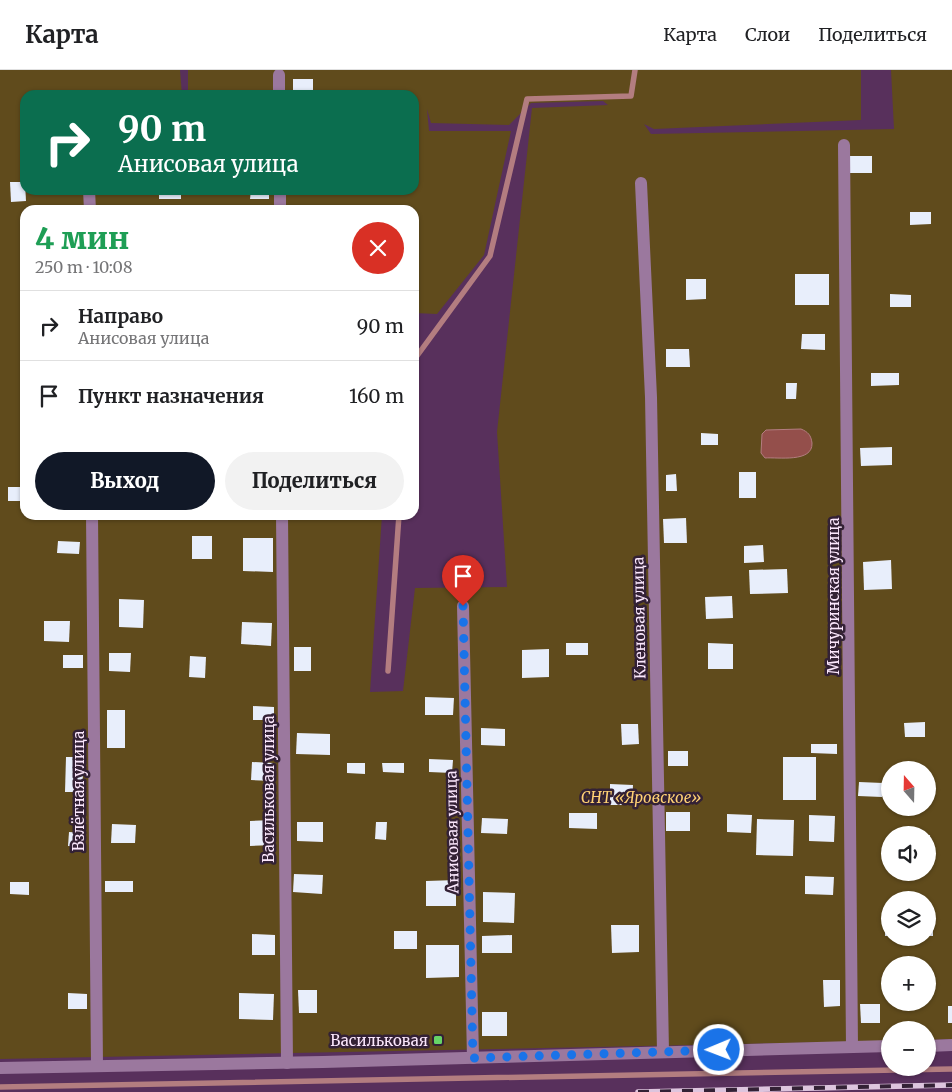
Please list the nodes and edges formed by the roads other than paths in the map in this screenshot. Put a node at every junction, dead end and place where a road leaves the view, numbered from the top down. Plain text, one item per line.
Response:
1 (279, 75) dead end
2 (279, 90) edge
3 (844, 145) dead end
4 (641, 183) dead end
5 (92, 520) edge
6 (282, 520) edge
7 (463, 606) dead end
8 (952, 1045) edge
9 (881, 1046) edge
10 (936, 1046) edge
11 (852, 1047) junction
12 (663, 1052) junction
13 (473, 1058) junction
14 (287, 1063) junction
15 (97, 1066) junction
16 (0, 1068) edge

1 - 2 street
3 - 11 street, Мичуринская улица
4 - 12 street, Кленовая улица
5 - 15 street, Взлётная улица
6 - 14 street, Васильковая улица
7 - 13 street, Анисовая улица
8 - 10 street
9 - 11 street
11 - 12 street
12 - 13 street
13 - 14 street
14 - 15 street
15 - 16 street

